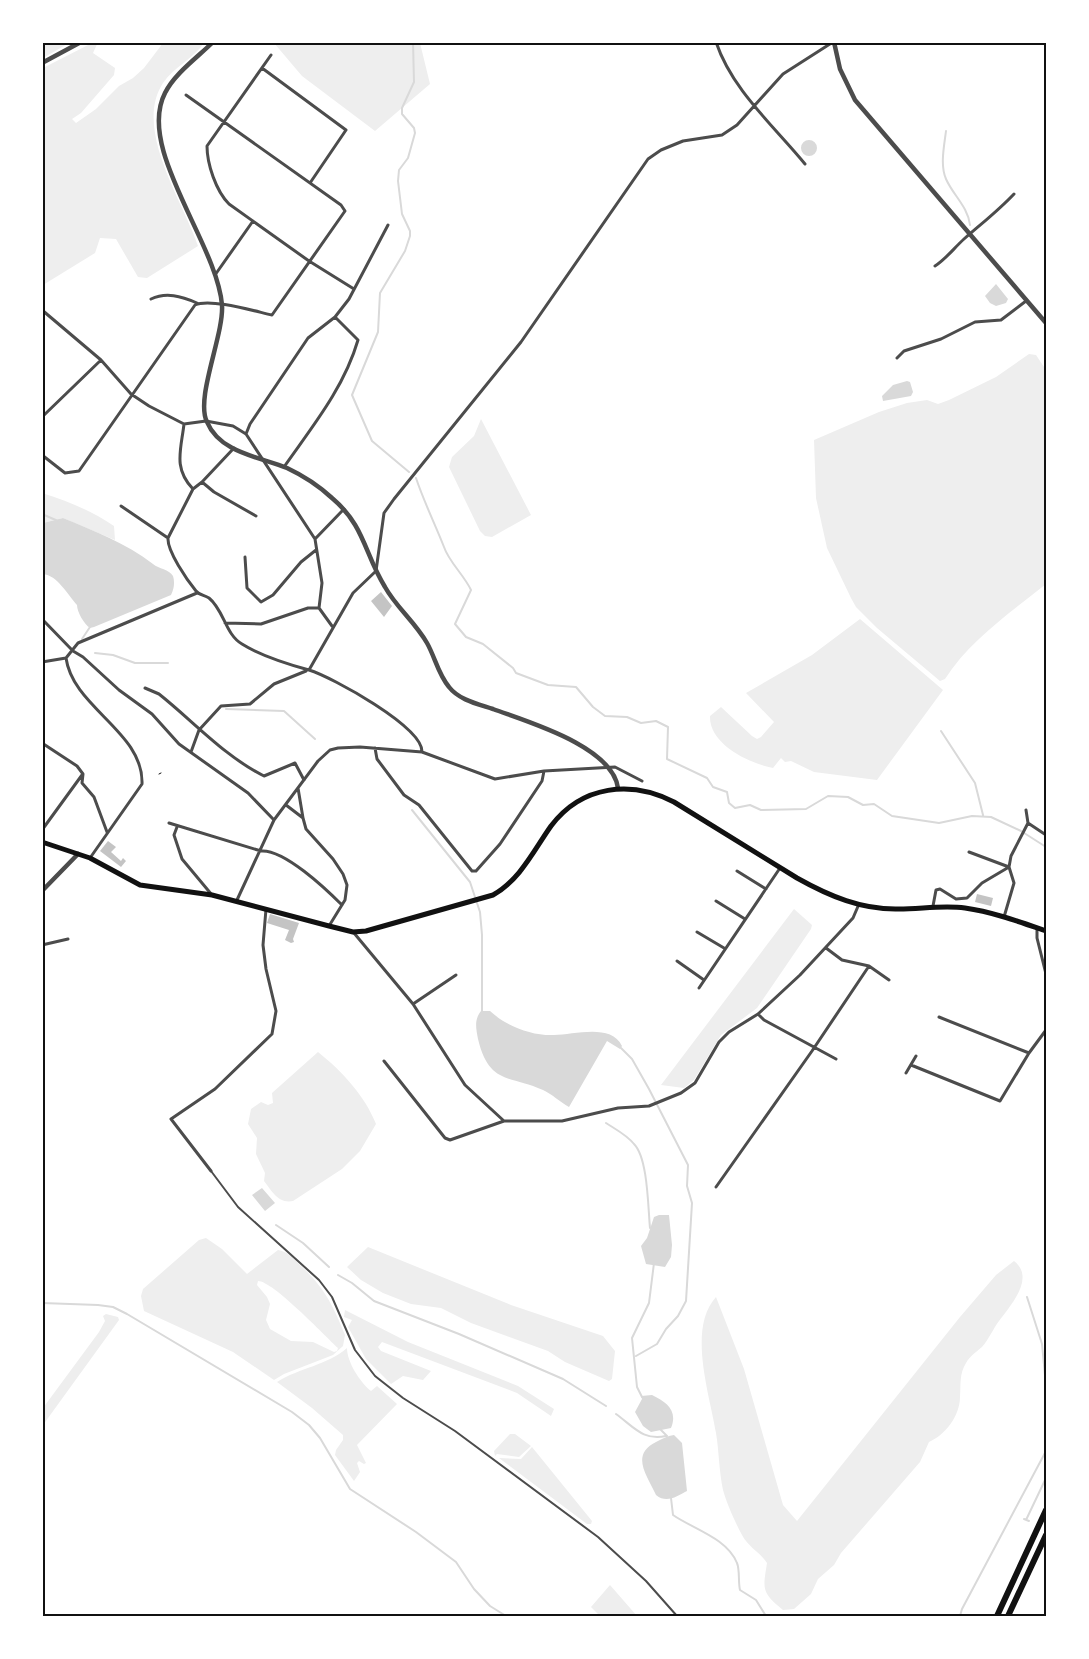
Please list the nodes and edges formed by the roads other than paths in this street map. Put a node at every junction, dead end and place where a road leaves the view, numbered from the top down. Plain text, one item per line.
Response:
1 (80, 42) edge
2 (214, 42) edge
3 (716, 42) edge
4 (834, 42) edge
5 (271, 55) dead end
6 (42, 63) edge
7 (262, 68) junction
8 (186, 95) dead end
9 (754, 105) junction
10 (224, 122) junction
11 (805, 164) dead end
12 (310, 183) junction
13 (1014, 194) dead end
14 (253, 221) junction
15 (388, 225) dead end
16 (970, 234) junction
17 (310, 261) junction
18 (935, 266) dead end
19 (215, 274) junction
20 (354, 289) junction
21 (151, 299) dead end
22 (1026, 301) junction
23 (197, 303) junction
24 (222, 305) junction
25 (42, 310) edge
26 (335, 317) junction
27 (1046, 323) edge
28 (897, 358) dead end
29 (101, 360) junction
30 (131, 394) junction
31 (42, 417) edge
32 (206, 421) junction
33 (184, 424) junction
34 (246, 434) junction
35 (234, 448) junction
36 (42, 456) edge
37 (262, 460) junction
38 (284, 467) junction
39 (202, 482) junction
40 (193, 489) junction
41 (120, 506) dead end
42 (344, 509) junction
43 (256, 516) dead end
44 (168, 538) junction
45 (315, 539) junction
46 (316, 550) junction
47 (246, 557) dead end
48 (376, 571) junction
49 (197, 593) junction
50 (319, 608) junction
51 (42, 619) edge
52 (225, 622) junction
53 (332, 626) junction
54 (73, 651) junction
55 (66, 658) junction
56 (42, 662) edge
57 (309, 670) junction
58 (145, 688) dead end
59 (199, 730) junction
60 (42, 743) edge
61 (375, 748) junction
62 (191, 752) junction
63 (422, 752) junction
64 (610, 767) junction
65 (544, 771) junction
66 (83, 774) junction
67 (304, 780) junction
68 (642, 781) dead end
69 (298, 788) junction
70 (618, 788) junction
71 (286, 805) junction
72 (1026, 810) dead end
73 (303, 818) junction
74 (274, 820) junction
75 (169, 823) dead end
76 (1028, 823) junction
77 (177, 827) junction
78 (42, 830) edge
79 (107, 832) junction
80 (1046, 834) edge
81 (42, 842) edge
82 (261, 851) junction
83 (969, 852) dead end
84 (78, 854) junction
85 (90, 858) junction
86 (1009, 867) junction
87 (780, 868) junction
88 (736, 871) dead end
89 (766, 889) junction
90 (42, 891) edge
91 (212, 895) junction
92 (238, 900) junction
93 (716, 901) dead end
94 (859, 904) junction
95 (342, 905) junction
96 (933, 906) junction
97 (266, 909) junction
98 (1004, 917) junction
99 (745, 918) junction
100 (329, 926) junction
101 (1038, 928) junction
102 (1046, 931) edge
103 (353, 932) junction
104 (697, 932) dead end
105 (68, 939) dead end
106 (42, 945) edge
107 (724, 948) junction
108 (826, 948) junction
109 (677, 961) dead end
110 (869, 966) junction
111 (1046, 974) edge
112 (456, 975) dead end
113 (704, 980) junction
114 (889, 980) dead end
115 (699, 988) dead end
116 (413, 1004) junction
117 (758, 1014) junction
118 (939, 1017) dead end
119 (1046, 1030) edge
120 (815, 1048) junction
121 (1030, 1052) junction
122 (916, 1056) dead end
123 (836, 1059) dead end
124 (384, 1061) dead end
125 (911, 1065) junction
126 (906, 1073) dead end
127 (504, 1121) junction
128 (211, 1172) joint
129 (716, 1187) dead end
130 (1046, 1510) edge
131 (1046, 1535) edge
132 (677, 1616) edge
133 (998, 1616) edge
134 (1008, 1616) edge

1 - 6 street
2 - 19 street
3 - 9 street
4 - 9 street
4 - 16 street
5 - 7 street
7 - 10 street
7 - 12 street
8 - 10 street
9 - 11 street
9 - 48 street
10 - 12 street
10 - 14 street
12 - 17 street
13 - 16 street
14 - 17 street
14 - 19 street
15 - 20 street
16 - 18 street
16 - 22 street
17 - 20 street
17 - 24 street
19 - 24 street
20 - 26 street
21 - 23 street
22 - 27 street
22 - 28 street
23 - 24 street
23 - 30 street
24 - 32 street
25 - 29 street
26 - 34 street
26 - 38 street
29 - 30 street
29 - 31 street
30 - 33 street
30 - 36 street
32 - 33 street
32 - 34 street
32 - 35 street
33 - 40 street
34 - 37 street
35 - 37 street
35 - 39 street
37 - 38 street
37 - 45 street
38 - 42 street
39 - 40 street
39 - 43 street
40 - 44 street
41 - 44 street
42 - 45 street
42 - 48 street
44 - 49 street
45 - 46 street
46 - 47 street
46 - 50 street
48 - 53 street
48 - 64 street
49 - 52 street
49 - 54 street
50 - 52 street
50 - 53 street
51 - 54 street
52 - 57 street
53 - 57 street
54 - 55 street
54 - 62 street
55 - 56 street
55 - 79 street
57 - 59 street
57 - 63 street
58 - 59 street
59 - 62 street
59 - 67 street
60 - 66 street
61 - 63 street
61 - 65 street
61 - 67 street
62 - 74 street
63 - 65 street
64 - 65 street
64 - 68 street
64 - 70 street
66 - 78 street
66 - 79 street
67 - 69 street
69 - 71 street
69 - 73 street
70 - 87 main road
70 - 103 main road
71 - 73 street
71 - 74 street
72 - 76 street
73 - 95 street
74 - 82 street
75 - 77 street
76 - 80 street
76 - 86 street
77 - 82 street
77 - 91 street
79 - 85 street
81 - 84 main road
82 - 92 street
82 - 95 street
83 - 86 street
84 - 85 main road
84 - 90 street
85 - 91 main road
86 - 96 street
86 - 98 street
87 - 89 street
87 - 94 main road
88 - 89 street
89 - 99 street
91 - 92 main road
92 - 97 main road
93 - 99 street
94 - 96 main road
94 - 108 street
95 - 100 street
96 - 98 main road
97 - 100 main road
97 - 128 street
98 - 101 main road
99 - 107 street
100 - 103 main road
101 - 102 main road
101 - 111 street
103 - 116 street
104 - 107 street
105 - 106 street
107 - 113 street
108 - 110 street
108 - 117 street
109 - 113 street
110 - 114 street
110 - 120 street
112 - 116 street
113 - 115 street
116 - 127 street
117 - 120 street
117 - 127 street
118 - 121 street
119 - 121 street
120 - 123 street
120 - 129 street
121 - 125 street
122 - 125 street
124 - 127 street
125 - 126 street
128 - 132 lane
130 - 133 highway
131 - 134 highway

